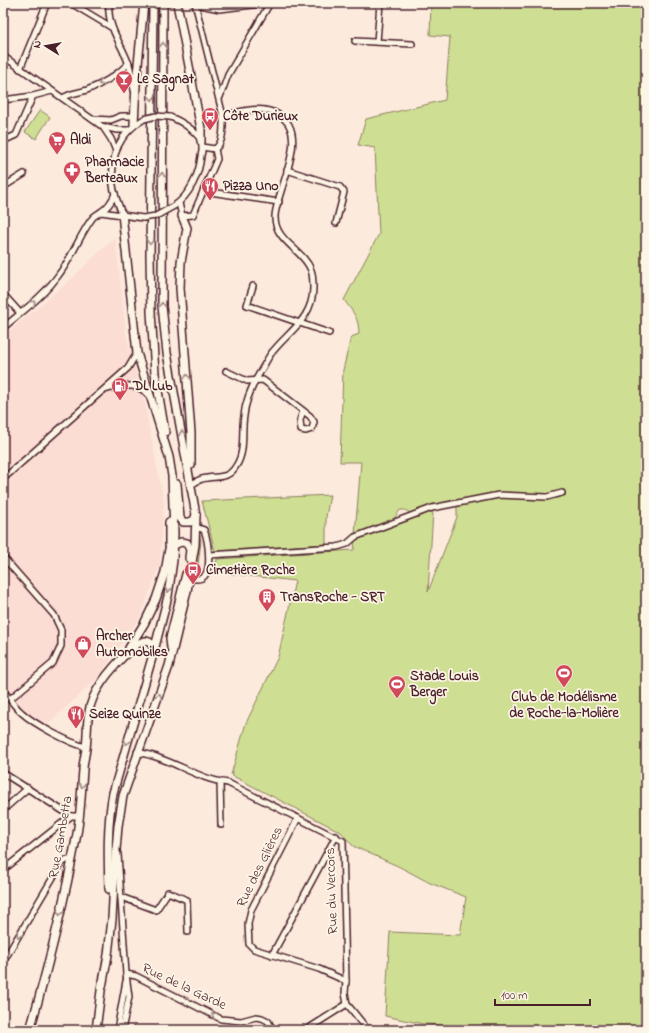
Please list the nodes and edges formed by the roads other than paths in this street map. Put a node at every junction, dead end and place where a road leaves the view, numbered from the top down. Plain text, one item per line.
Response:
1 (47, 3) edge
2 (71, 3) edge
3 (109, 3) edge
4 (144, 3) edge
5 (153, 3) edge
6 (163, 3) edge
7 (177, 3) edge
8 (270, 3) edge
9 (380, 3) edge
10 (195, 4) edge
11 (111, 27) junction
12 (355, 41) dead end
13 (377, 42) junction
14 (412, 44) dead end
15 (3, 56) edge
16 (129, 63) junction
17 (20, 69) junction
18 (52, 91) junction
19 (33, 96) junction
20 (135, 97) junction
21 (63, 98) junction
22 (220, 98) junction
23 (3, 100) edge
24 (134, 116) junction
25 (224, 116) junction
26 (91, 119) junction
27 (134, 124) junction
28 (103, 127) junction
29 (129, 130) junction
30 (3, 141) edge
31 (202, 144) junction
32 (217, 148) junction
33 (116, 151) junction
34 (287, 170) junction
35 (24, 174) dead end
36 (3, 187) edge
37 (203, 191) junction
38 (115, 194) junction
39 (279, 202) junction
40 (179, 203) junction
41 (102, 212) junction
42 (122, 214) junction
43 (182, 216) junction
44 (336, 223) dead end
45 (253, 286) dead end
46 (3, 294) edge
47 (20, 313) junction
48 (299, 323) junction
49 (3, 328) edge
50 (329, 333) dead end
51 (137, 353) junction
52 (226, 371) dead end
53 (256, 381) junction
54 (104, 390) junction
55 (151, 399) junction
56 (303, 411) dead end
57 (169, 455) junction
58 (3, 479) edge
59 (191, 485) junction
60 (562, 493) dead end
61 (196, 515) junction
62 (196, 527) junction
63 (171, 547) junction
64 (209, 555) junction
65 (3, 557) edge
66 (190, 578) junction
67 (154, 651) junction
68 (171, 654) junction
69 (124, 655) junction
70 (3, 690) edge
71 (10, 699) junction
72 (86, 747) junction
73 (137, 752) junction
74 (3, 773) edge
75 (220, 782) junction
76 (28, 788) junction
77 (3, 810) edge
78 (71, 816) junction
79 (80, 816) junction
80 (298, 818) junction
81 (221, 825) dead end
82 (336, 836) junction
83 (117, 841) junction
84 (72, 860) junction
85 (3, 870) edge
86 (122, 897) junction
87 (188, 932) dead end
88 (272, 955) junction
89 (4, 960) edge
90 (126, 974) junction
91 (346, 981) junction
92 (102, 987) junction
93 (347, 1004) junction
94 (30, 1030) edge
95 (96, 1030) edge
96 (117, 1030) edge
97 (122, 1030) edge
98 (273, 1030) edge
99 (306, 1030) edge
100 (368, 1030) edge

1 - 17 street
2 - 11 street
3 - 11 street
4 - 20 main road
5 -> 57 main road
59 -> 6 main road
7 - 31 main road
8 - 10 street
8 - 22 street
9 - 13 street
10 - 22 street
11 - 16 street
12 - 13 street
13 - 14 street
15 - 17 street
16 - 20 street
16 -> 21 street
17 - 18 street
18 - 19 street
18 - 21 street
19 - 23 street
19 - 30 street
20 - 24 main road
21 - 26 street
22 - 25 street
24 - 26 street
24 - 27 main road
25 - 32 street
25 - 34 street
26 - 28 street
27 - 29 street
27 - 31 street, bridge
28 - 29 street
28 - 33 street
29 - 33 street
31 - 32 street
31 - 40 street
32 - 37 street
33 - 38 street
34 - 39 street
34 - 44 street
35 - 36 street
37 - 39 street
37 - 43 street
38 - 41 street
38 - 42 street
39 - 48 street
40 - 42 street, bridge
40 - 43 street
41 - 42 street
47 -> 41 street
42 - 51 main road
59 -> 43 main road
45 - 48 street
46 - 47 street
47 - 49 street
48 - 50 street
48 - 53 street
51 - 54 street
51 - 55 main road
52 - 53 street
53 - 56 street
53 - 59 street
54 - 55 street
54 - 58 street
55 - 57 main road
57 - 61 main road
57 - 63 main road
59 - 61 main road
60 - 64 street
61 - 62 main road
62 - 64 street
62 - 66 main road
63 -> 67 main road
63 - 68 main road
63 - 69 main road
64 - 66 street
65 - 71 street
66 - 68 main road
67 - 69 main road
67 -> 92 main road
73 -> 68 main road
69 - 72 main road, Rue Gambetta
70 - 71 street
71 - 72 street
72 -> 79 main road, Rue Gambetta
73 - 75 street, Rue du Vercors
73 - 83 main road
74 - 76 street
75 - 80 street, Rue du Vercors
75 - 81 street
76 - 77 street
76 - 78 street
78 - 79 street
78 - 85 street
79 - 84 main road, Rue Gambetta
80 - 82 street, Rue du Vercors
80 - 88 street, Rue des Glières
82 - 88 street
82 - 91 street, Rue du Vercors
83 - 86 street
83 - 92 main road
84 -> 89 street
84 -> 94 main road, Rue Gambetta
86 - 87 street
86 - 90 street
88 - 91 street, Rue des Glières
90 - 96 street
90 - 97 street
98 -> 90 street, Rue de la Garde
91 - 93 street, Rue du Vercors
92 - 95 main road
93 - 99 street
93 - 100 street

